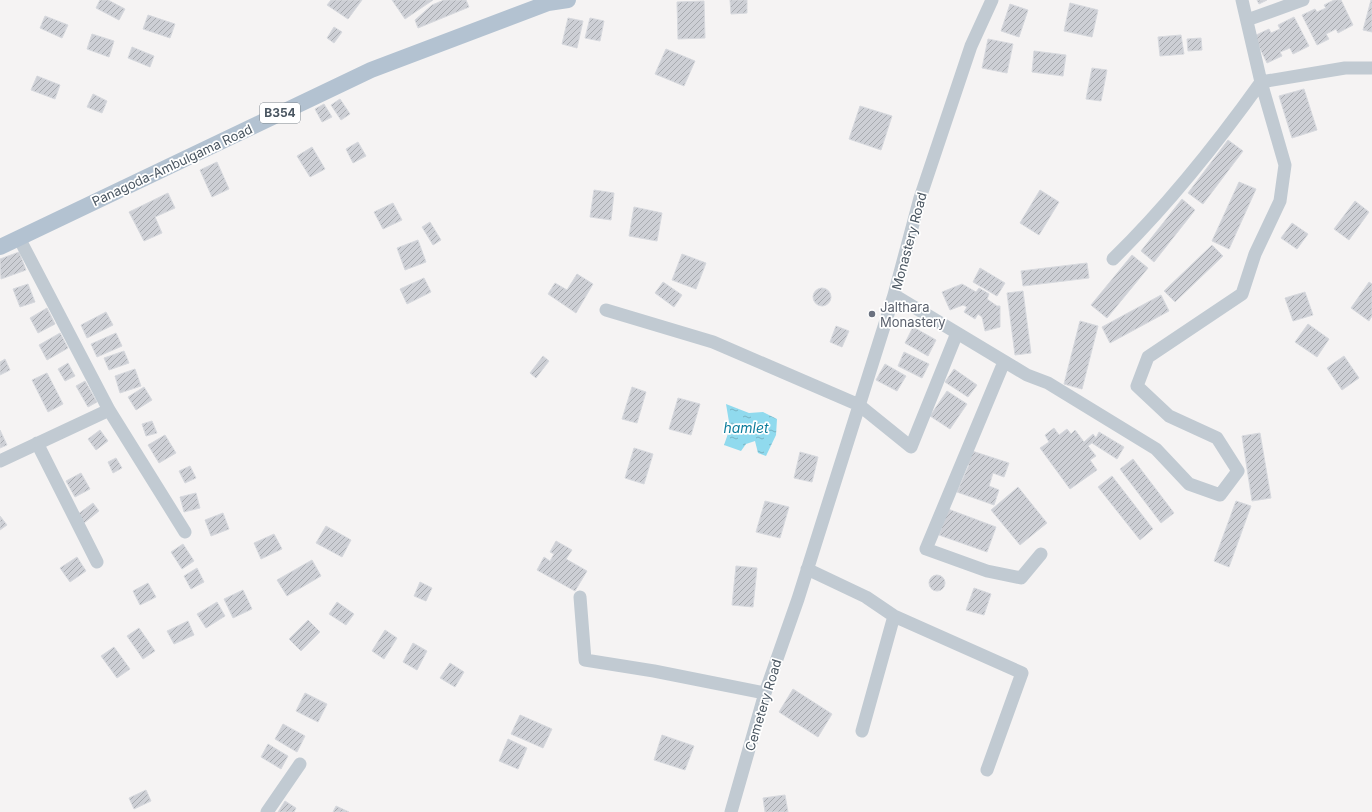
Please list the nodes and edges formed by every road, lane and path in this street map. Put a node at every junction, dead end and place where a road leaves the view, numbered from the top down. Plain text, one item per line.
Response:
1 (568, 0) edge
2 (992, 0) edge
3 (1242, 0) edge
4 (1302, 0) edge
5 (548, 1) edge
6 (1247, 20) junction
7 (1372, 68) edge
8 (1261, 82) junction
9 (19, 238) junction
10 (0, 247) edge
11 (1113, 259) dead end
12 (894, 295) junction
13 (606, 310) dead end
14 (957, 333) junction
15 (1004, 362) junction
16 (860, 405) junction
17 (109, 410) junction
18 (37, 443) junction
19 (0, 461) edge
20 (185, 532) dead end
21 (1041, 554) dead end
22 (97, 562) dead end
23 (807, 569) junction
24 (580, 597) dead end
25 (798, 599) joint
26 (894, 616) junction
27 (765, 693) junction
28 (862, 731) dead end
29 (300, 764) dead end
30 (987, 770) dead end
31 (267, 812) edge
32 (731, 812) edge

1 - 5 main road, Panagoda-Ambulgama Road / B354
2 - 12 street, Monastery Road
3 - 6 street
4 - 6 street
5 - 9 main road, Panagoda-Ambulgama Road / B354
6 - 8 street
7 - 8 street
8 - 11 street
8 - 15 street
9 - 10 main road, Panagoda-Ambulgama Road / B354
9 - 17 street
12 - 14 street
12 - 16 street, Monastery Road
13 - 16 street
14 - 15 street
14 - 16 street
15 - 21 street
16 - 23 street, Monastery Road
17 - 18 street
17 - 20 street
18 - 19 street
18 - 22 street
23 - 25 street, Monastery Road
23 - 26 street
24 - 27 street
25 - 27 street, Cemetery Road
26 - 28 street
26 - 30 street
27 - 32 street, Cemetery Road
29 - 31 street

